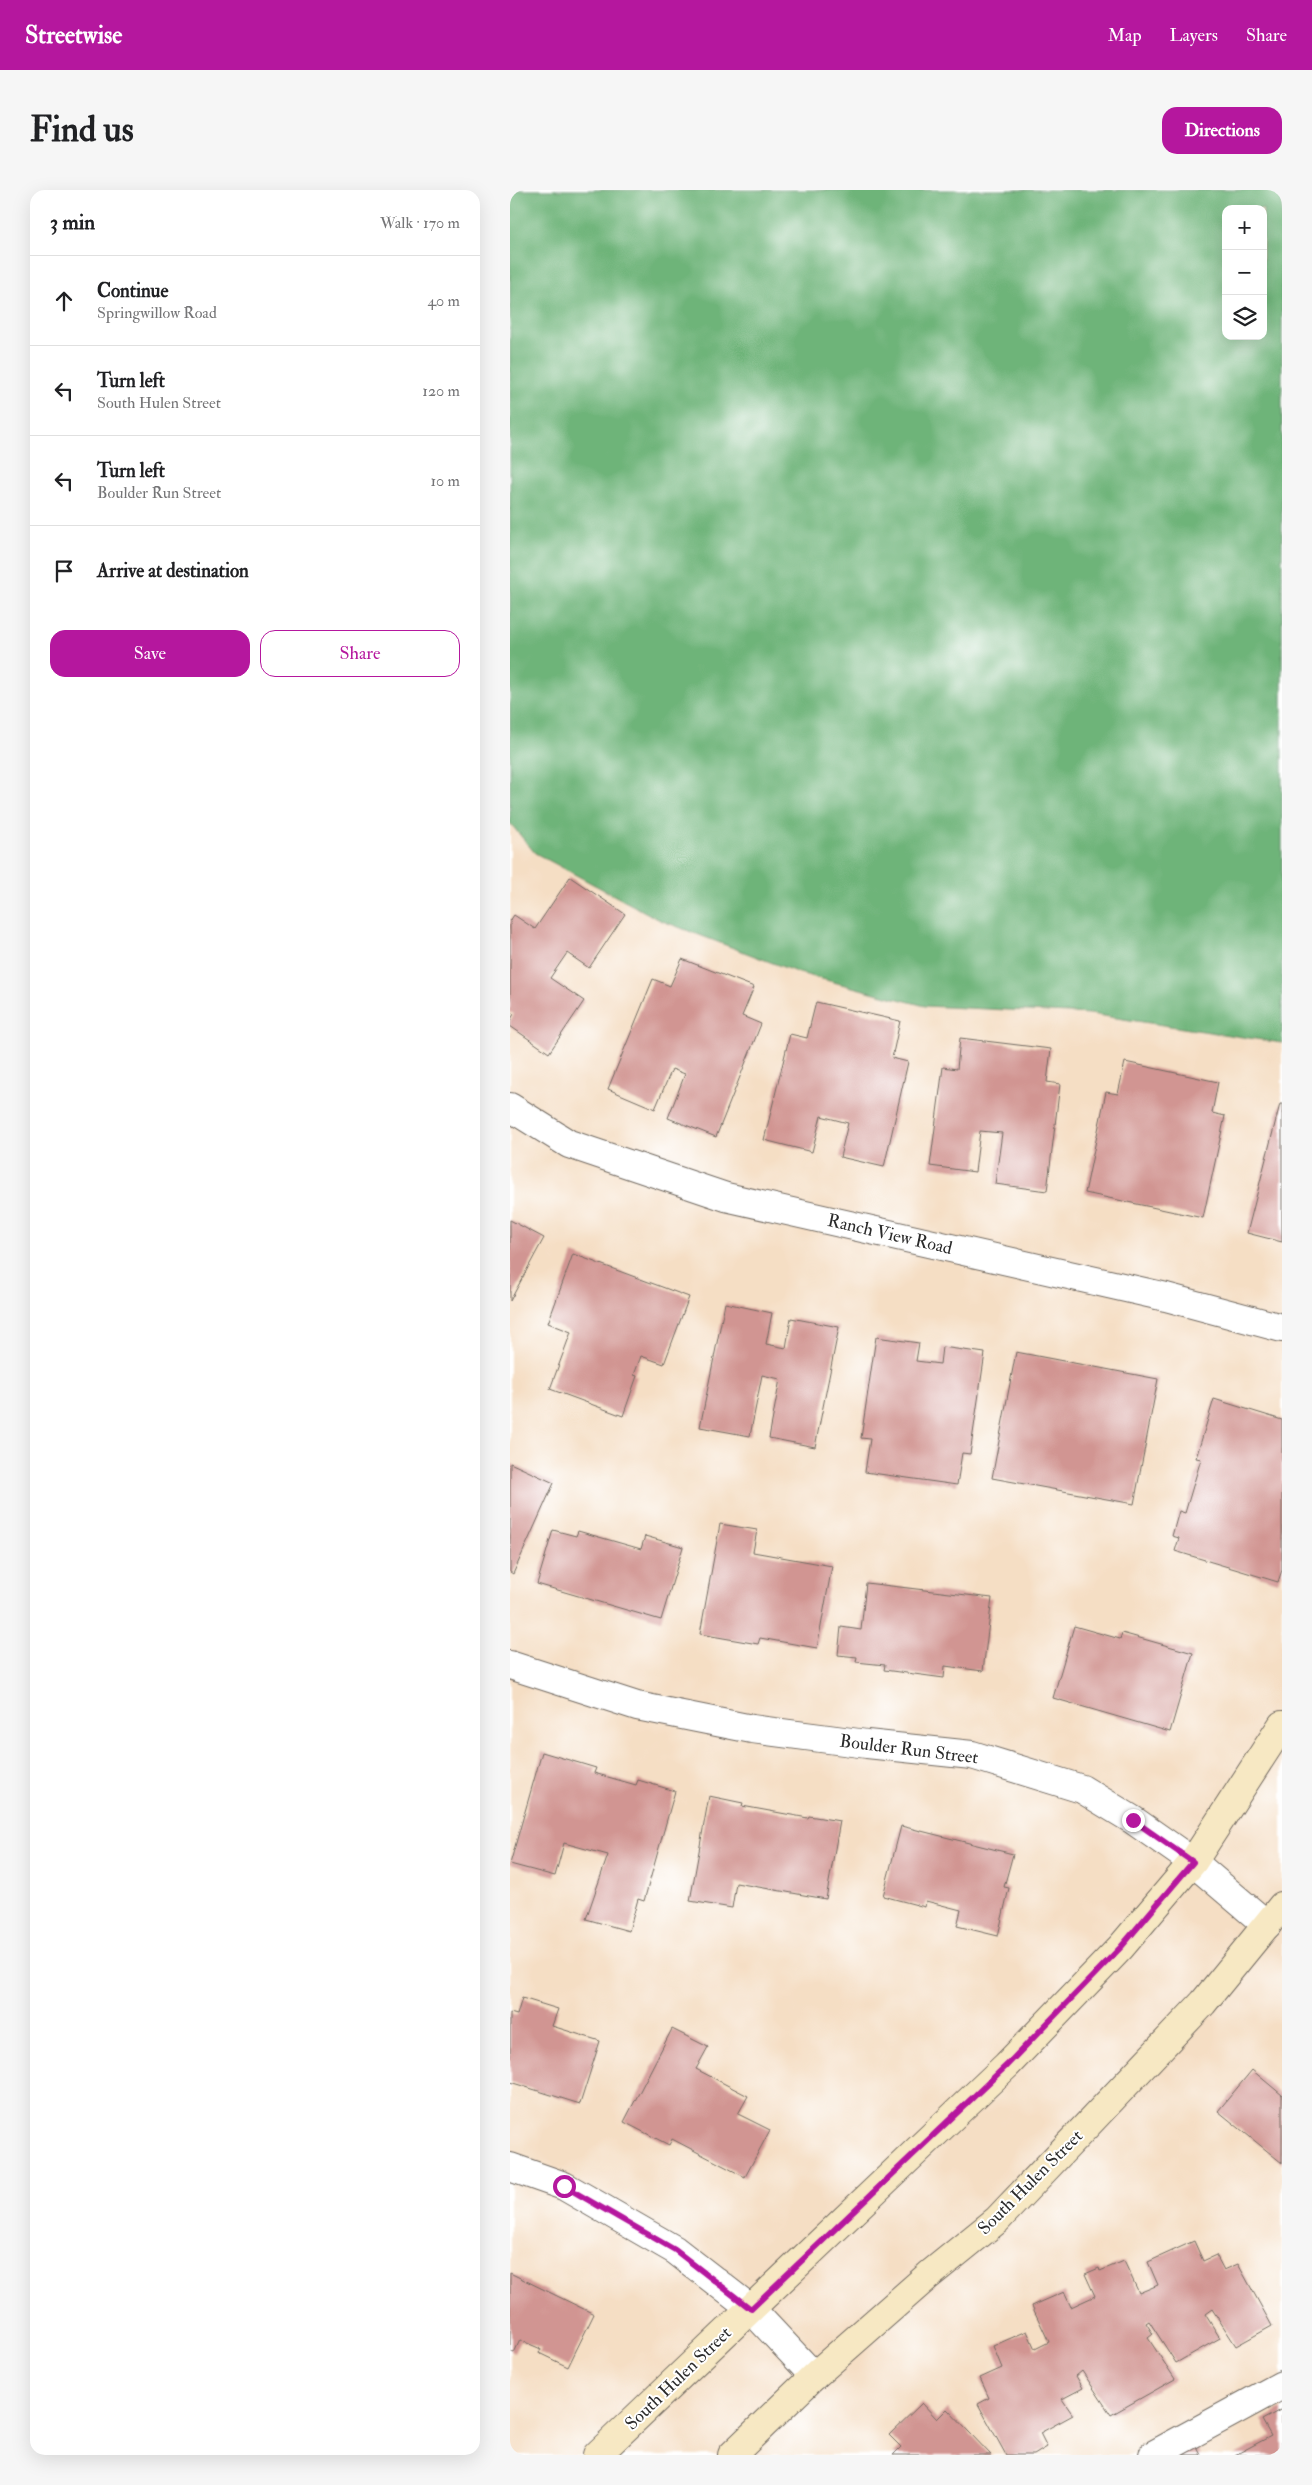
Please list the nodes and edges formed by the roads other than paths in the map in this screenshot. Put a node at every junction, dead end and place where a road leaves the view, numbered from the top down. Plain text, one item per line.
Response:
1 (510, 1107) edge
2 (1282, 1328) edge
3 (510, 1665) edge
4 (1282, 1726) edge
5 (1193, 1862) junction
6 (1275, 1915) edge
7 (510, 2167) edge
8 (751, 2309) junction
9 (814, 2376) junction
10 (1282, 2385) edge
11 (597, 2455) edge
12 (732, 2455) edge
13 (1153, 2455) edge

1 - 2 street, Ranch View Road
3 - 5 street, Boulder Run Street
4 - 5 main road, South Hulen Street
5 - 6 street, Boulder Run Street
5 - 8 main road, South Hulen Street
6 - 9 main road, South Hulen Street
7 - 8 street
8 - 9 street
8 - 11 main road, South Hulen Street
9 - 12 main road, South Hulen Street
10 - 13 street

